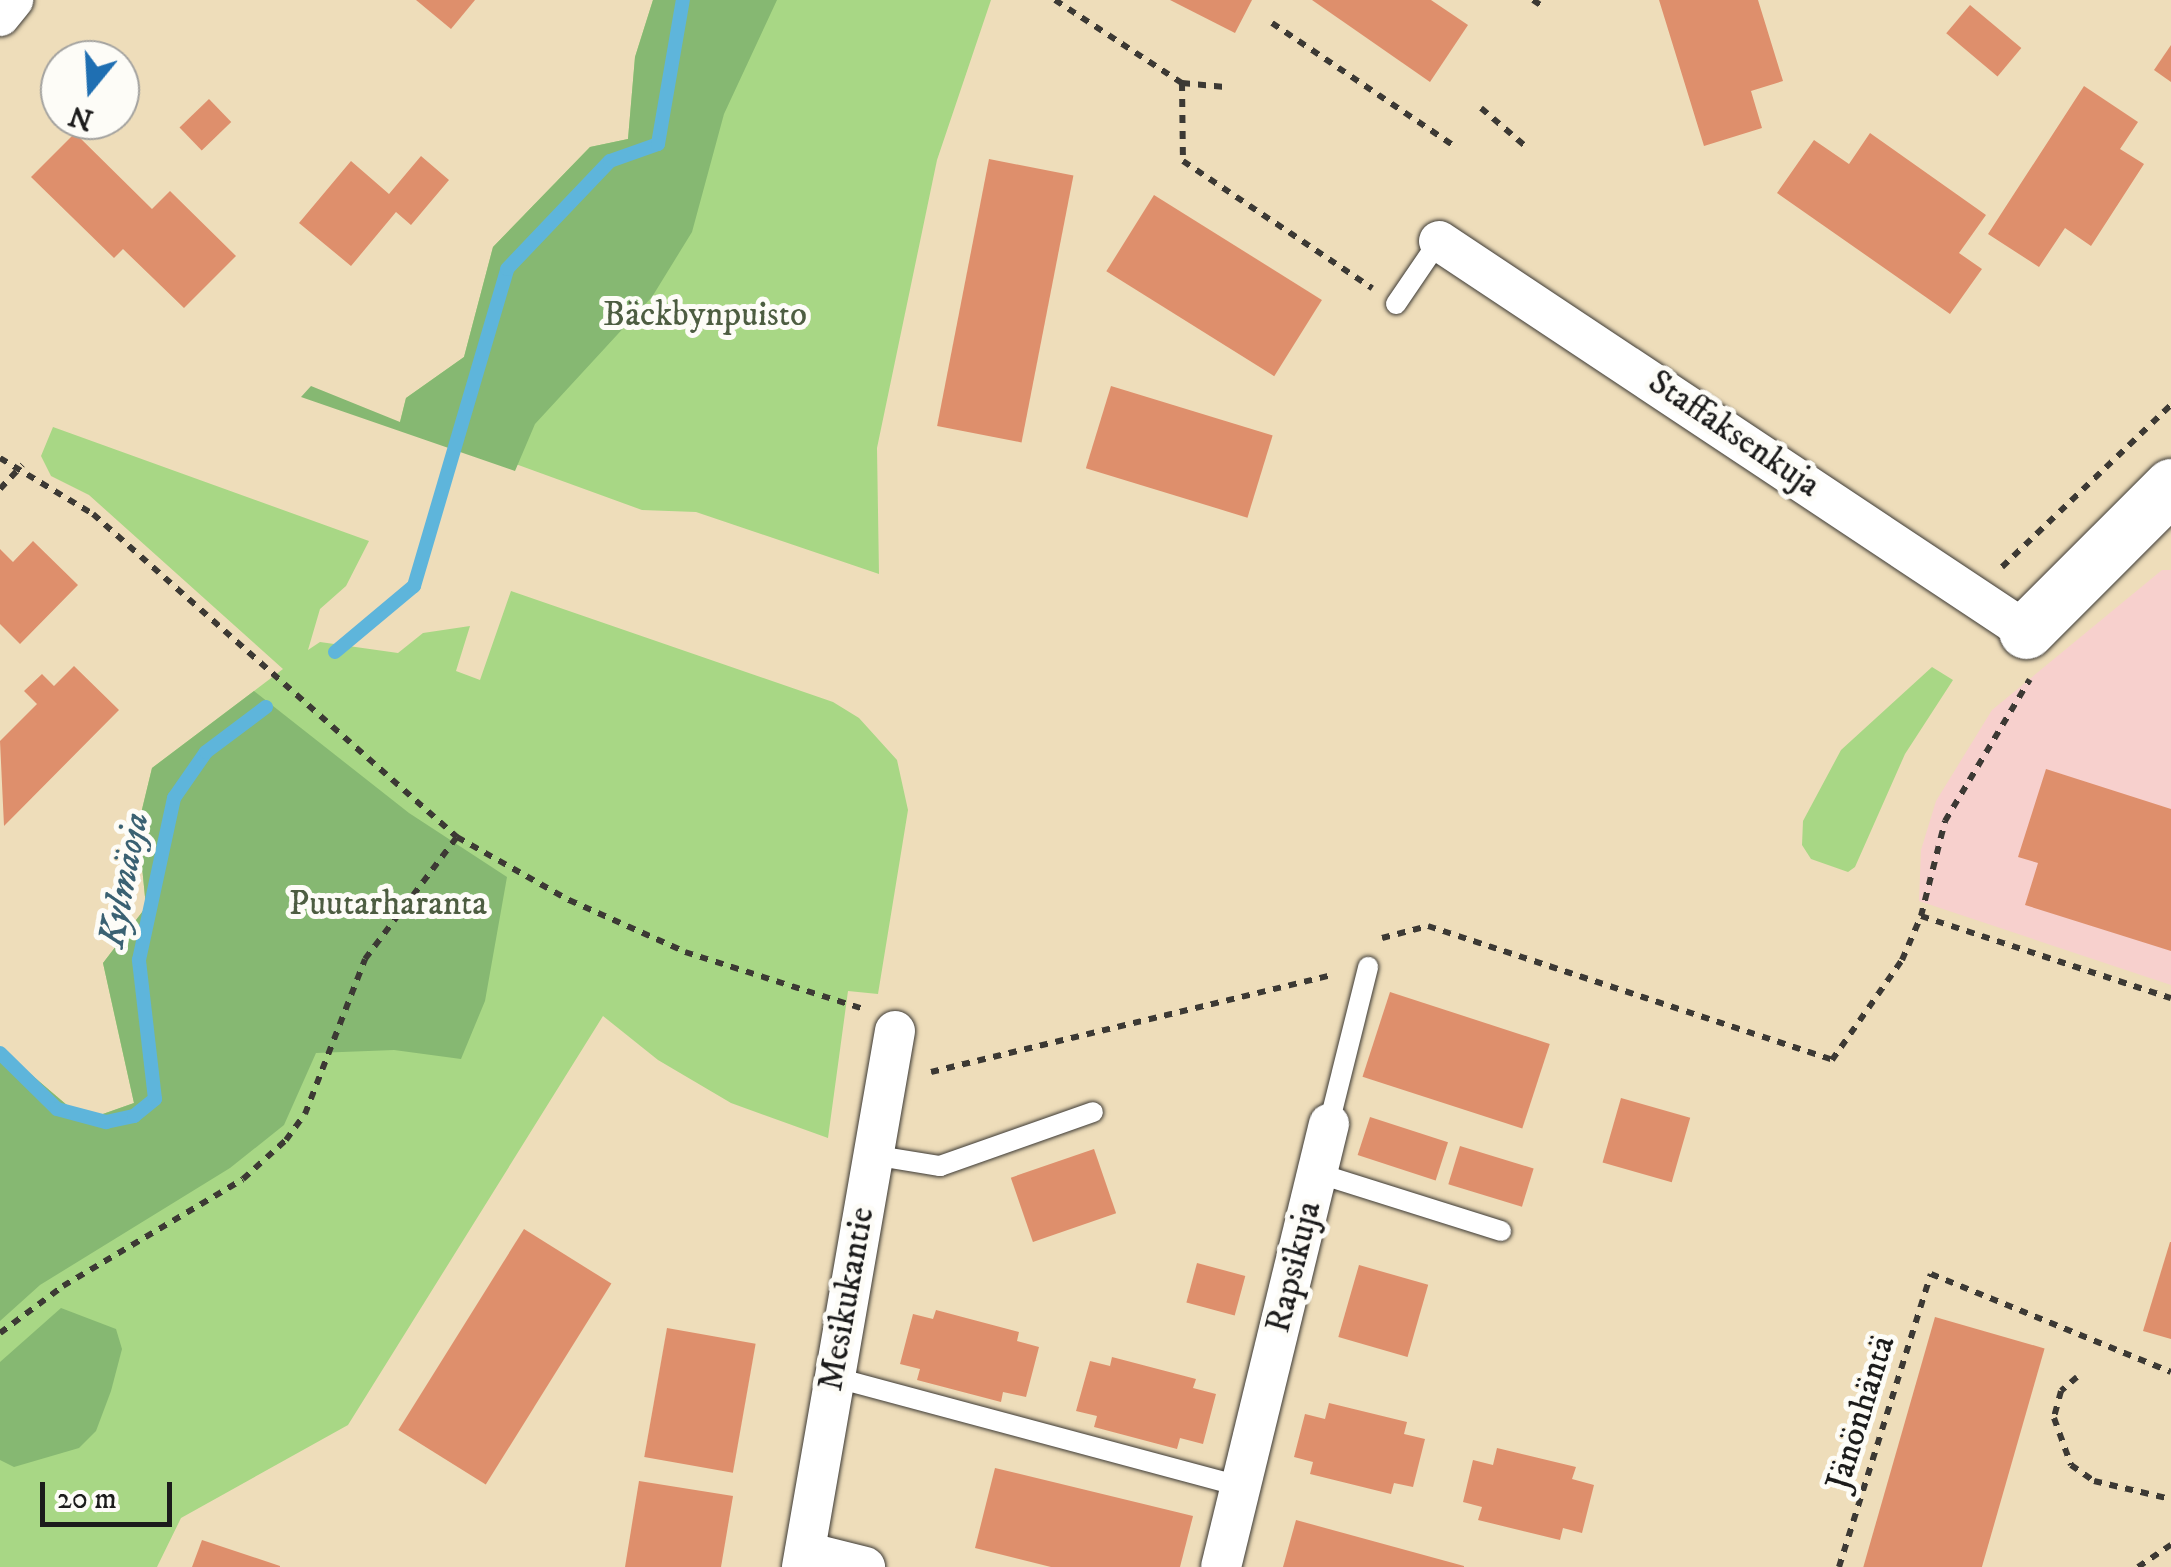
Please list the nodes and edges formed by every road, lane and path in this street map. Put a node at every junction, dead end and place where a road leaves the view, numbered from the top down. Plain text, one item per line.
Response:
1 (13, 0) edge
2 (1055, 0) edge
3 (1533, 0) edge
4 (1545, 8) dead end
5 (0, 16) edge
6 (1272, 22) dead end
7 (1182, 83) junction
8 (1225, 87) dead end
9 (1481, 108) dead end
10 (1524, 145) dead end
11 (1456, 146) dead end
12 (1439, 241) joint
13 (1396, 304) joint
14 (2171, 405) edge
15 (0, 458) edge
16 (22, 466) junction
17 (2171, 486) edge
18 (0, 489) edge
19 (1976, 596) junction
20 (2030, 652) junction
21 (456, 837) junction
22 (1921, 916) junction
23 (1375, 940) dead end
24 (1368, 967) joint
25 (2171, 998) edge
26 (862, 1005) dead end
27 (895, 1031) dead end
28 (886, 1076) junction
29 (1093, 1112) dead end
30 (1329, 1124) joint
31 (872, 1156) junction
32 (1317, 1173) junction
33 (1501, 1231) dead end
34 (0, 1332) edge
35 (2171, 1372) edge
36 (833, 1377) junction
37 (2077, 1377) dead end
38 (1239, 1486) junction
39 (2171, 1499) edge
40 (2171, 1545) edge
41 (803, 1559) edge
42 (864, 1567) edge
43 (1221, 1567) edge
44 (1839, 1567) edge
45 (2138, 1567) edge

1 - 5 street
2 - 7 path
3 - 4 path
6 - 11 path
7 - 8 path
7 - 13 path
9 - 10 path
12 - 13 lane
12 - 19 street, Staffaksenkuja
14 - 19 path
15 - 16 path
16 - 18 path
16 - 21 path
17 - 20 street
19 - 20 street, Staffaksenkuja
20 - 22 path
21 - 26 path
21 - 34 path
22 - 23 path
22 - 25 path
24 - 28 path
24 - 30 lane, Rapsikuja
27 - 28 street, Mesikukantie
28 - 31 street, Mesikukantie
29 - 31 lane
30 - 32 street, Rapsikuja
31 - 36 street, Mesikukantie
32 - 33 lane
32 - 38 street, Rapsikuja
35 - 44 path, Jänönhäntä
36 - 38 lane
36 - 41 street, Mesikukantie
37 - 39 path
38 - 43 street, Rapsikuja
40 - 45 path
41 - 42 street

